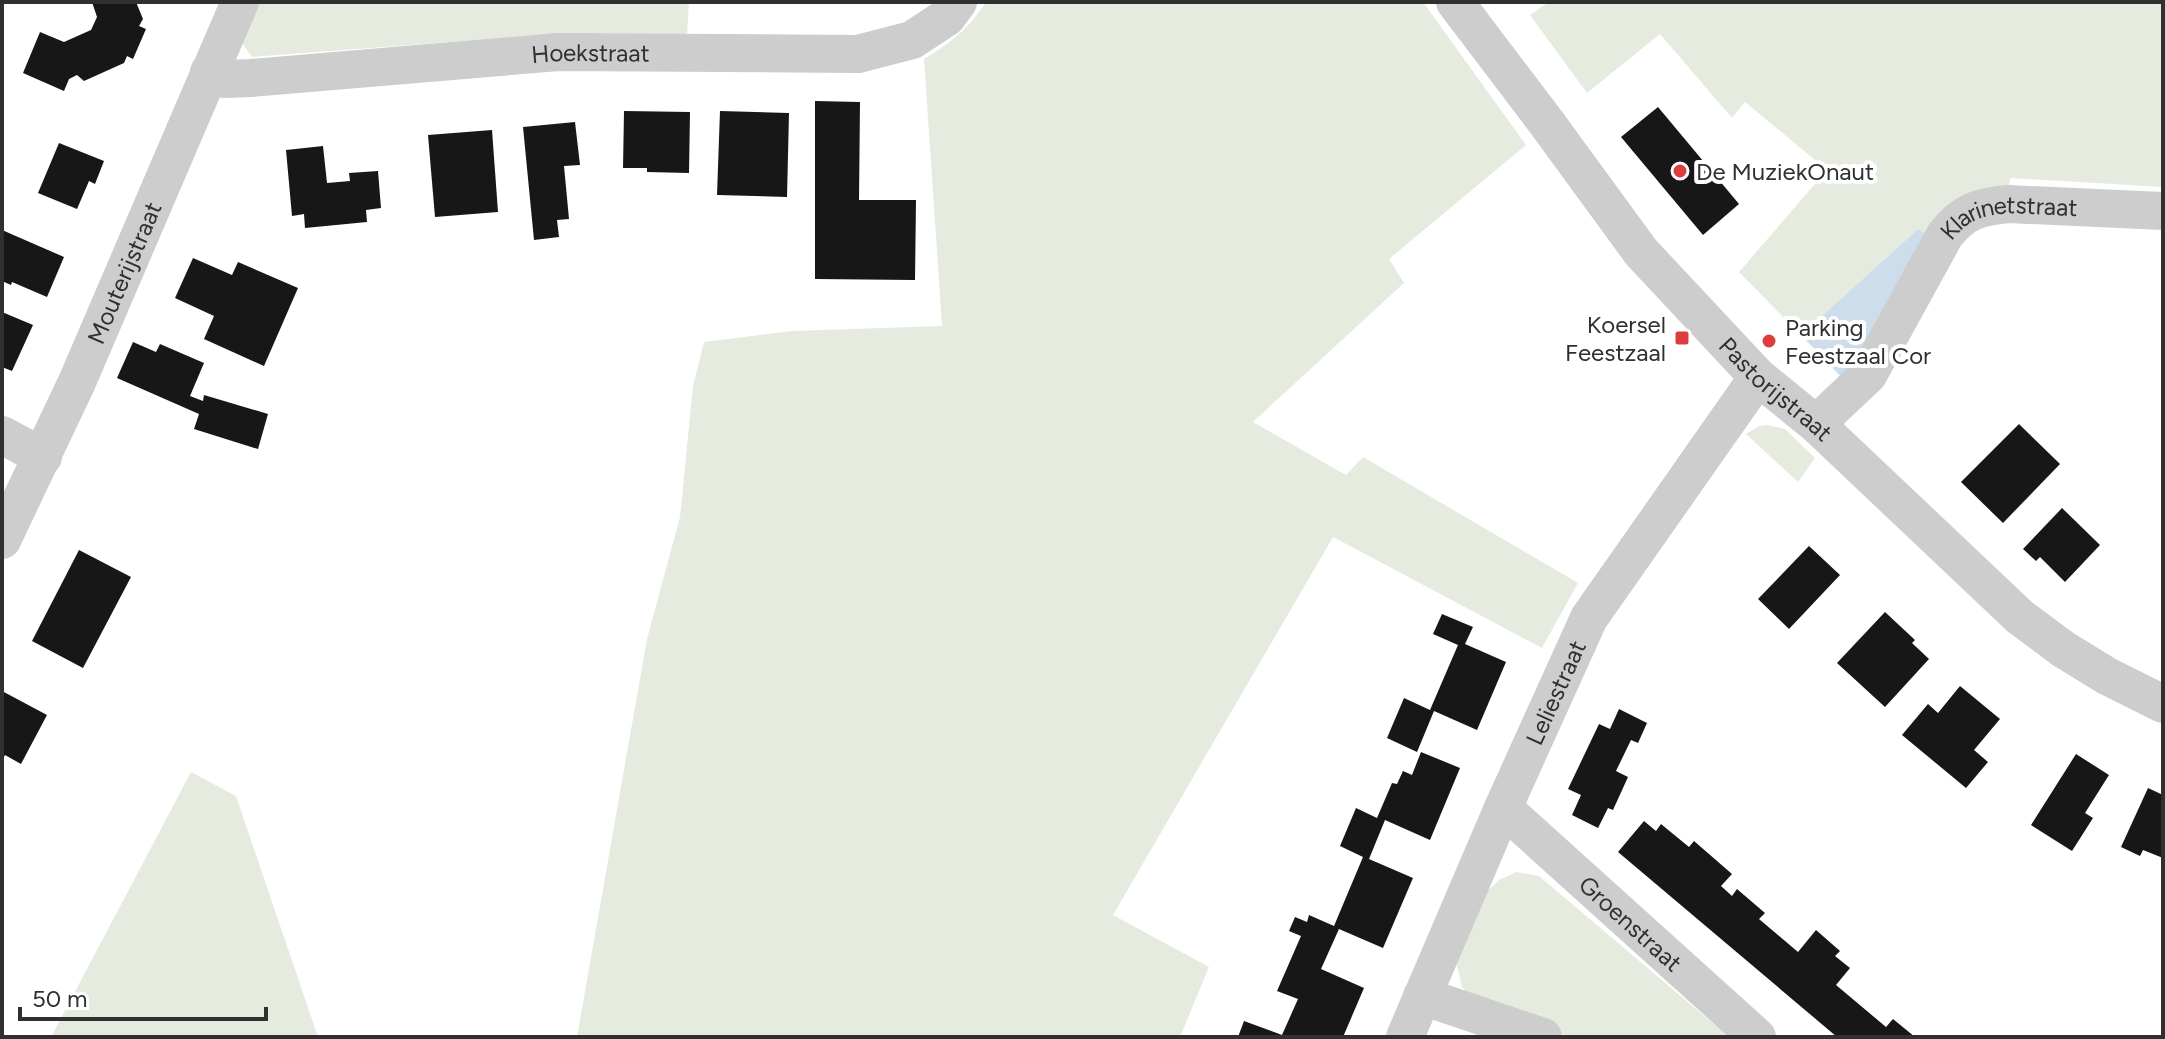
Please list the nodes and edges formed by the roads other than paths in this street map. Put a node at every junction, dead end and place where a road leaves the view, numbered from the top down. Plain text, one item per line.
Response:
1 (240, 2) edge
2 (958, 2) edge
3 (1455, 2) edge
4 (209, 72) junction
5 (2163, 211) edge
6 (1758, 377) junction
7 (1816, 424) junction
8 (2, 435) edge
9 (43, 457) junction
10 (2, 540) edge
11 (2163, 704) edge
12 (1503, 808) junction
13 (1422, 996) junction
14 (1405, 1037) edge
15 (1543, 1037) edge
16 (1757, 1037) edge

1 - 4 street, Mouterijstraat
2 - 4 street, Hoekstraat
3 - 6 street, Pastorijstraat
4 - 9 street, Mouterijstraat
5 - 7 street, Klarinetstraat
6 - 7 street, Pastorijstraat
6 - 12 street, Leliestraat
7 - 11 street, Pastorijstraat
8 - 9 street
9 - 10 street, Mouterijstraat
12 - 13 street, Leliestraat
12 - 16 street, Groenstraat
13 - 14 street, Leliestraat
13 - 15 street

